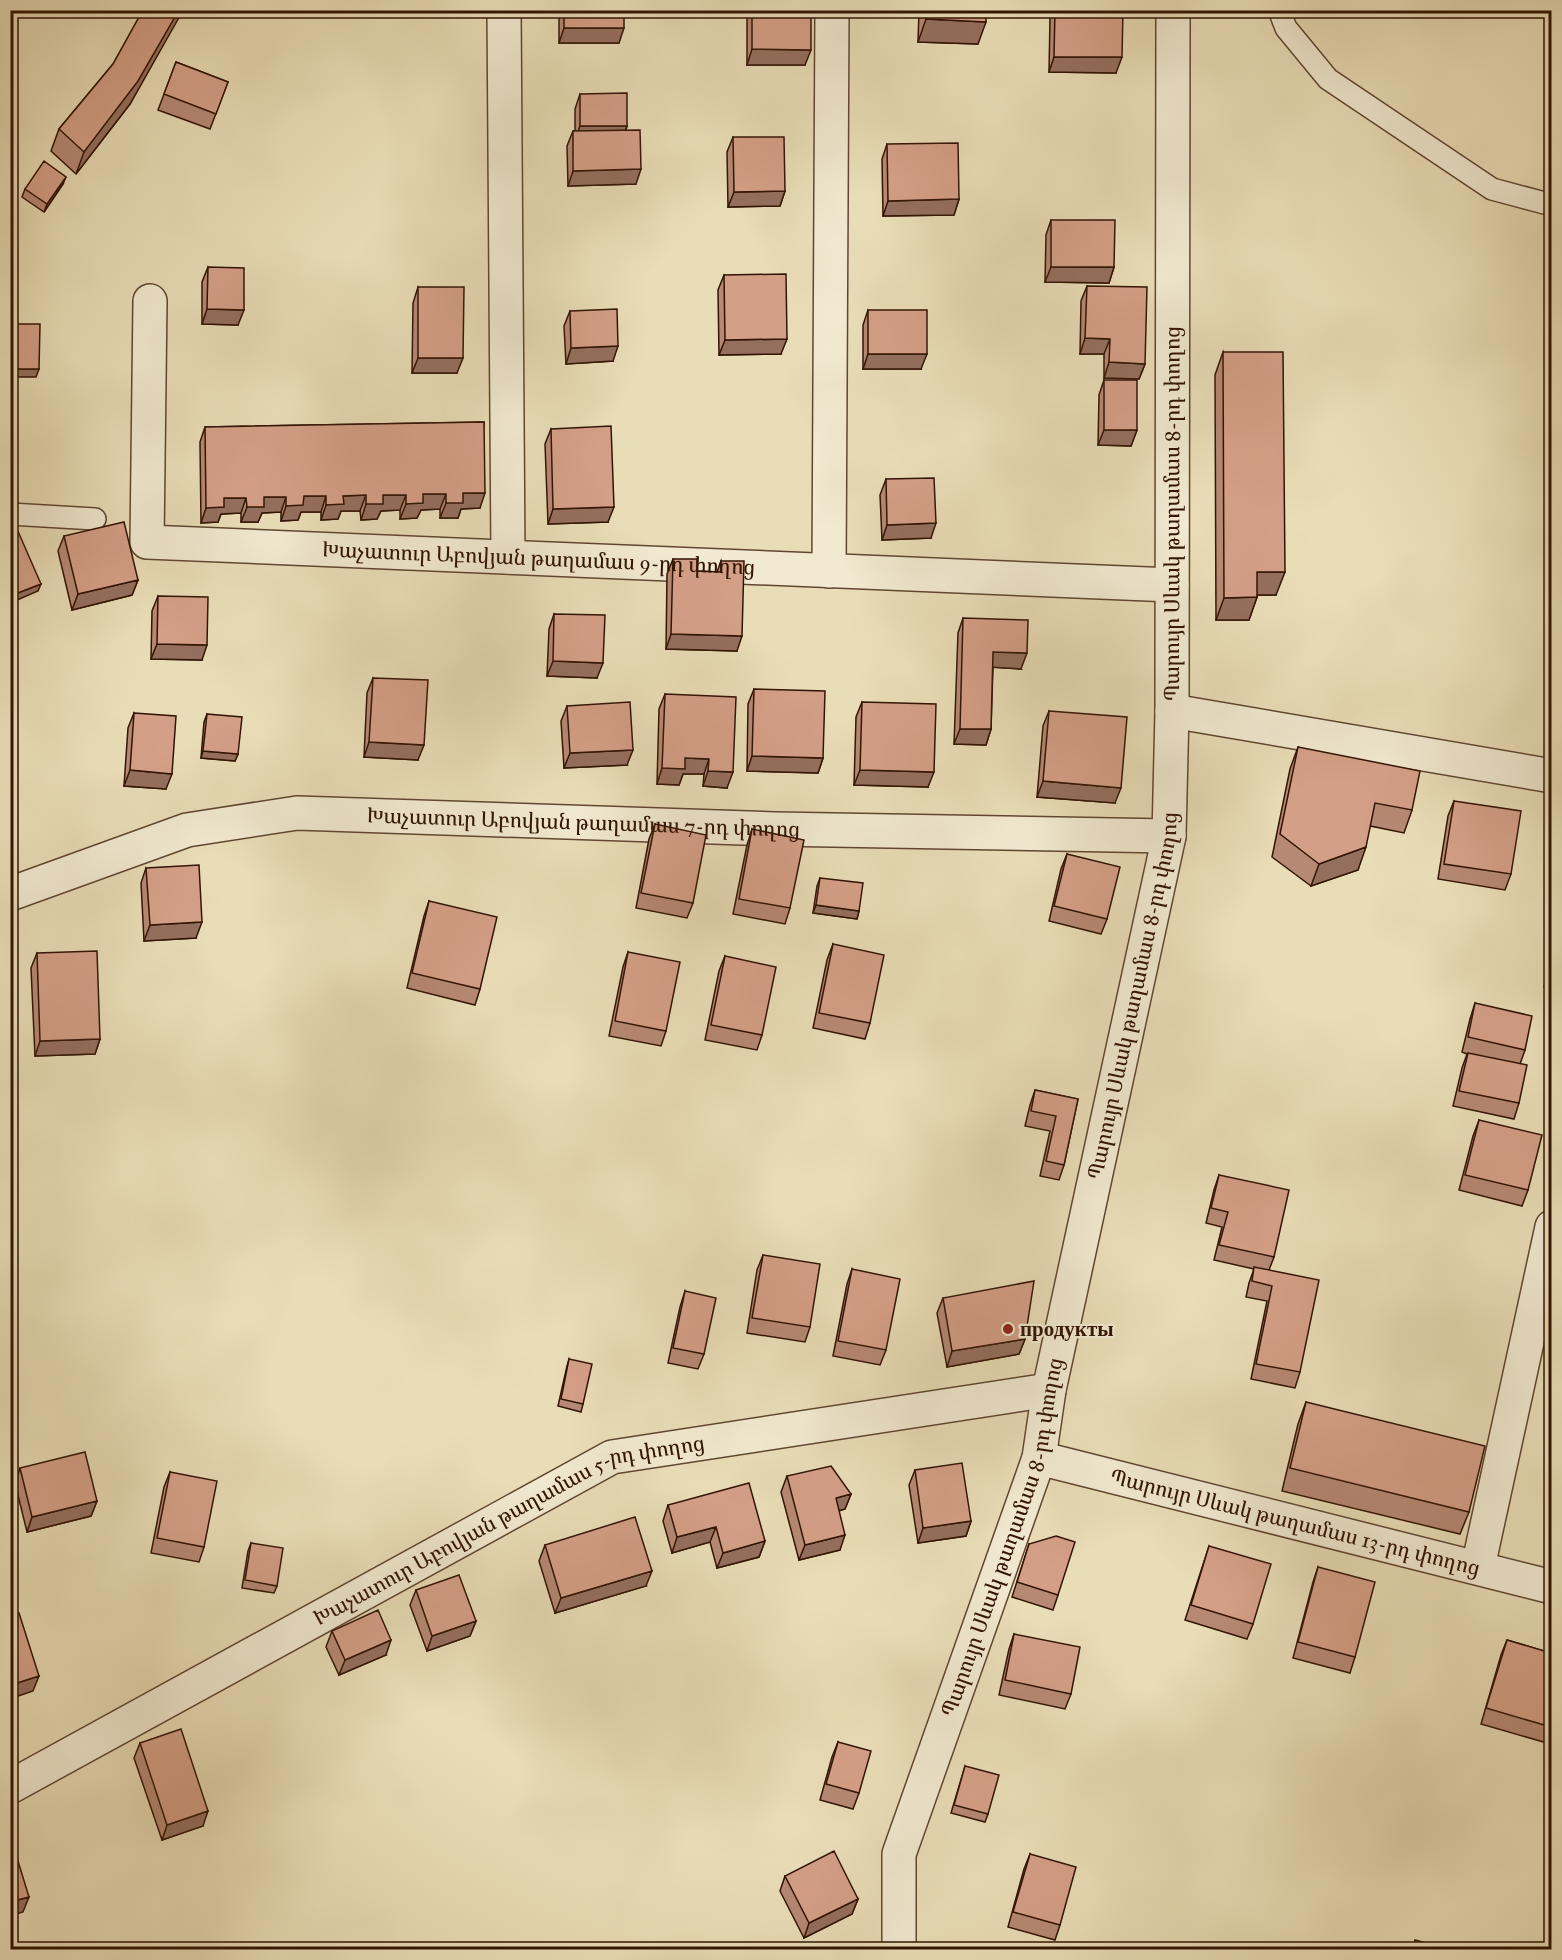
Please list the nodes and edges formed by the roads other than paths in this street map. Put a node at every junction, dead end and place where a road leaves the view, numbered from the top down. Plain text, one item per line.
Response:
1 (504, 10) edge
2 (832, 10) edge
3 (1173, 10) edge
4 (1279, 10) edge
5 (1551, 205) edge
6 (150, 301) dead end
7 (10, 514) edge
8 (95, 519) dead end
9 (508, 557) junction
10 (829, 571) junction
11 (1172, 585) junction
12 (1172, 711) junction
13 (1551, 776) edge
14 (1169, 836) junction
15 (10, 894) edge
16 (1551, 1227) edge
17 (1049, 1390) junction
18 (1039, 1458) junction
19 (1478, 1567) junction
20 (1551, 1587) edge
21 (10, 1788) edge
22 (899, 1950) edge

1 - 9 street
2 - 10 street
3 - 11 street, Պարույր Սևակ թաղամաս 8-րդ փողոց
4 - 5 lane
6 - 9 street, Խաչատուր Աբովյան թաղամաս 9-րդ փողոց
7 - 8 lane
9 - 10 street, Խաչատուր Աբովյան թաղամաս 9-րդ փողոց
10 - 11 street, Խաչատուր Աբովյան թաղամաս 9-րդ փողոց
11 - 12 street, Պարույր Սևակ թաղամաս 8-րդ փողոց
12 - 13 street
12 - 14 street, Պարույր Սևակ թաղամաս 8-րդ փողոց
14 - 15 street, Խաչատուր Աբովյան թաղամաս 7-րդ փողոց
14 - 17 street, Պարույր Սևակ թաղամաս 8-րդ փողոց
16 - 19 street
17 - 18 street, Պարույր Սևակ թաղամաս 8-րդ փողոց
17 - 21 street, Խաչատուր Աբովյան թաղամաս 5-րդ փողոց
18 - 19 street, Պարույր Սևակ թաղամաս 13-րդ փողոց
18 - 22 street, Պարույր Սևակ թաղամաս 8-րդ փողոց
19 - 20 street, Պարույր Սևակ թաղամաս 13-րդ փողոց

